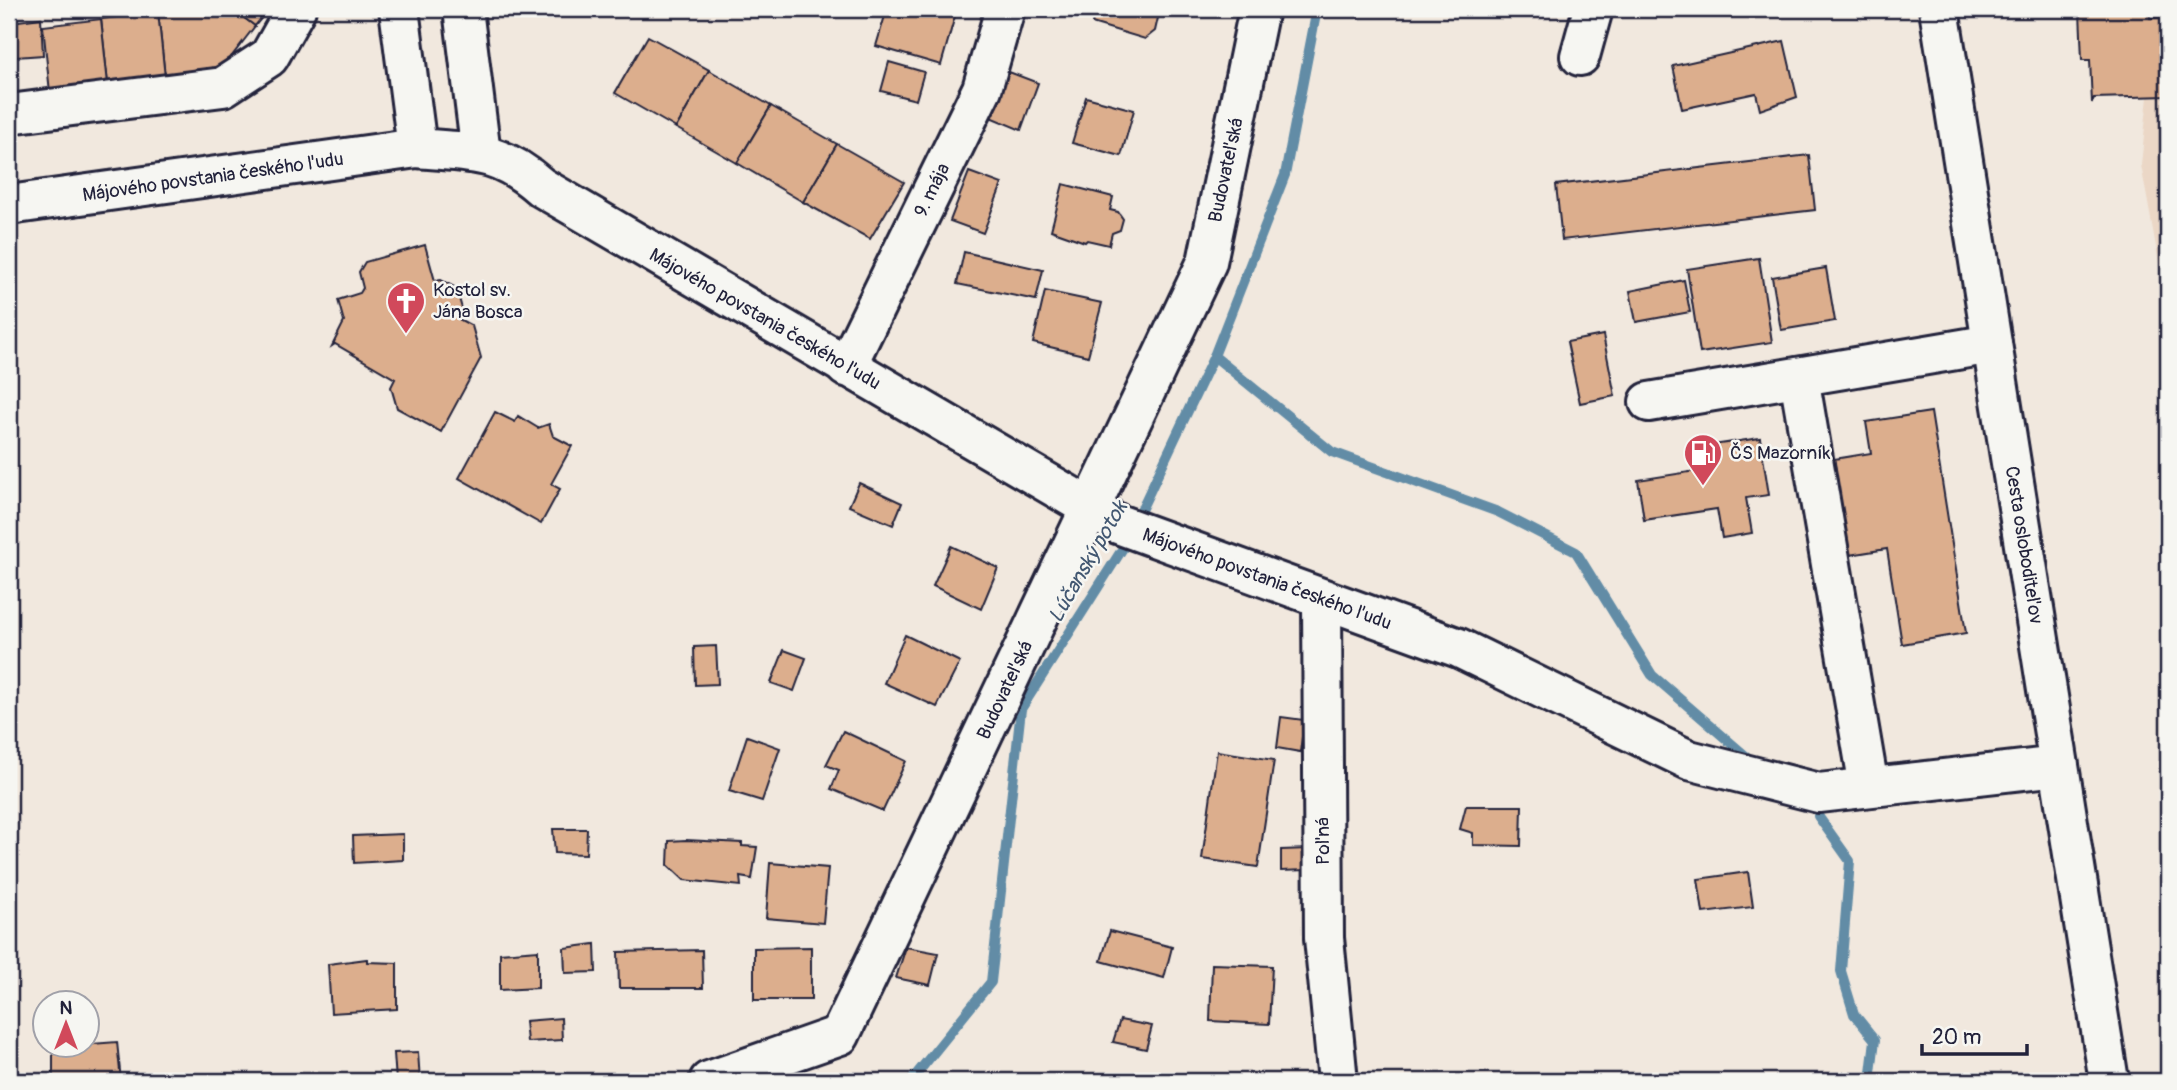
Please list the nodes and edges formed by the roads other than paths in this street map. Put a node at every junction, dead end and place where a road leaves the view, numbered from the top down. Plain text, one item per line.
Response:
1 (296, 9) edge
2 (399, 9) edge
3 (463, 9) edge
4 (1005, 9) edge
5 (1259, 9) edge
6 (1593, 9) edge
7 (1939, 9) edge
8 (1580, 56) dead end
9 (9, 114) edge
10 (417, 148) junction
11 (481, 153) junction
12 (9, 205) edge
13 (1992, 344) junction
14 (846, 367) junction
15 (1799, 377) junction
16 (1649, 402) dead end
17 (1104, 517) junction
18 (1322, 600) junction
19 (2059, 766) junction
20 (1869, 787) junction
21 (709, 1081) edge
22 (1338, 1081) edge
23 (2109, 1081) edge

1 - 9 street
2 - 10 street
3 - 11 street
4 - 14 street, 9. mája
5 - 17 street, Budovateľská
6 - 8 street
7 - 13 street, Cesta osloboditeľov
10 - 11 street, Májového povstania českého ľudu
10 - 12 street, Májového povstania českého ľudu
11 - 14 street, Májového povstania českého ľudu
13 - 15 street
13 - 19 street, Cesta osloboditeľov
14 - 17 street, Májového povstania českého ľudu
15 - 16 street
15 - 20 street
17 - 18 street, Májového povstania českého ľudu
17 - 21 street, Budovateľská
18 - 20 street, Májového povstania českého ľudu
18 - 22 street, Poľná
19 - 20 street, Májového povstania českého ľudu
19 - 23 street, Cesta osloboditeľov

